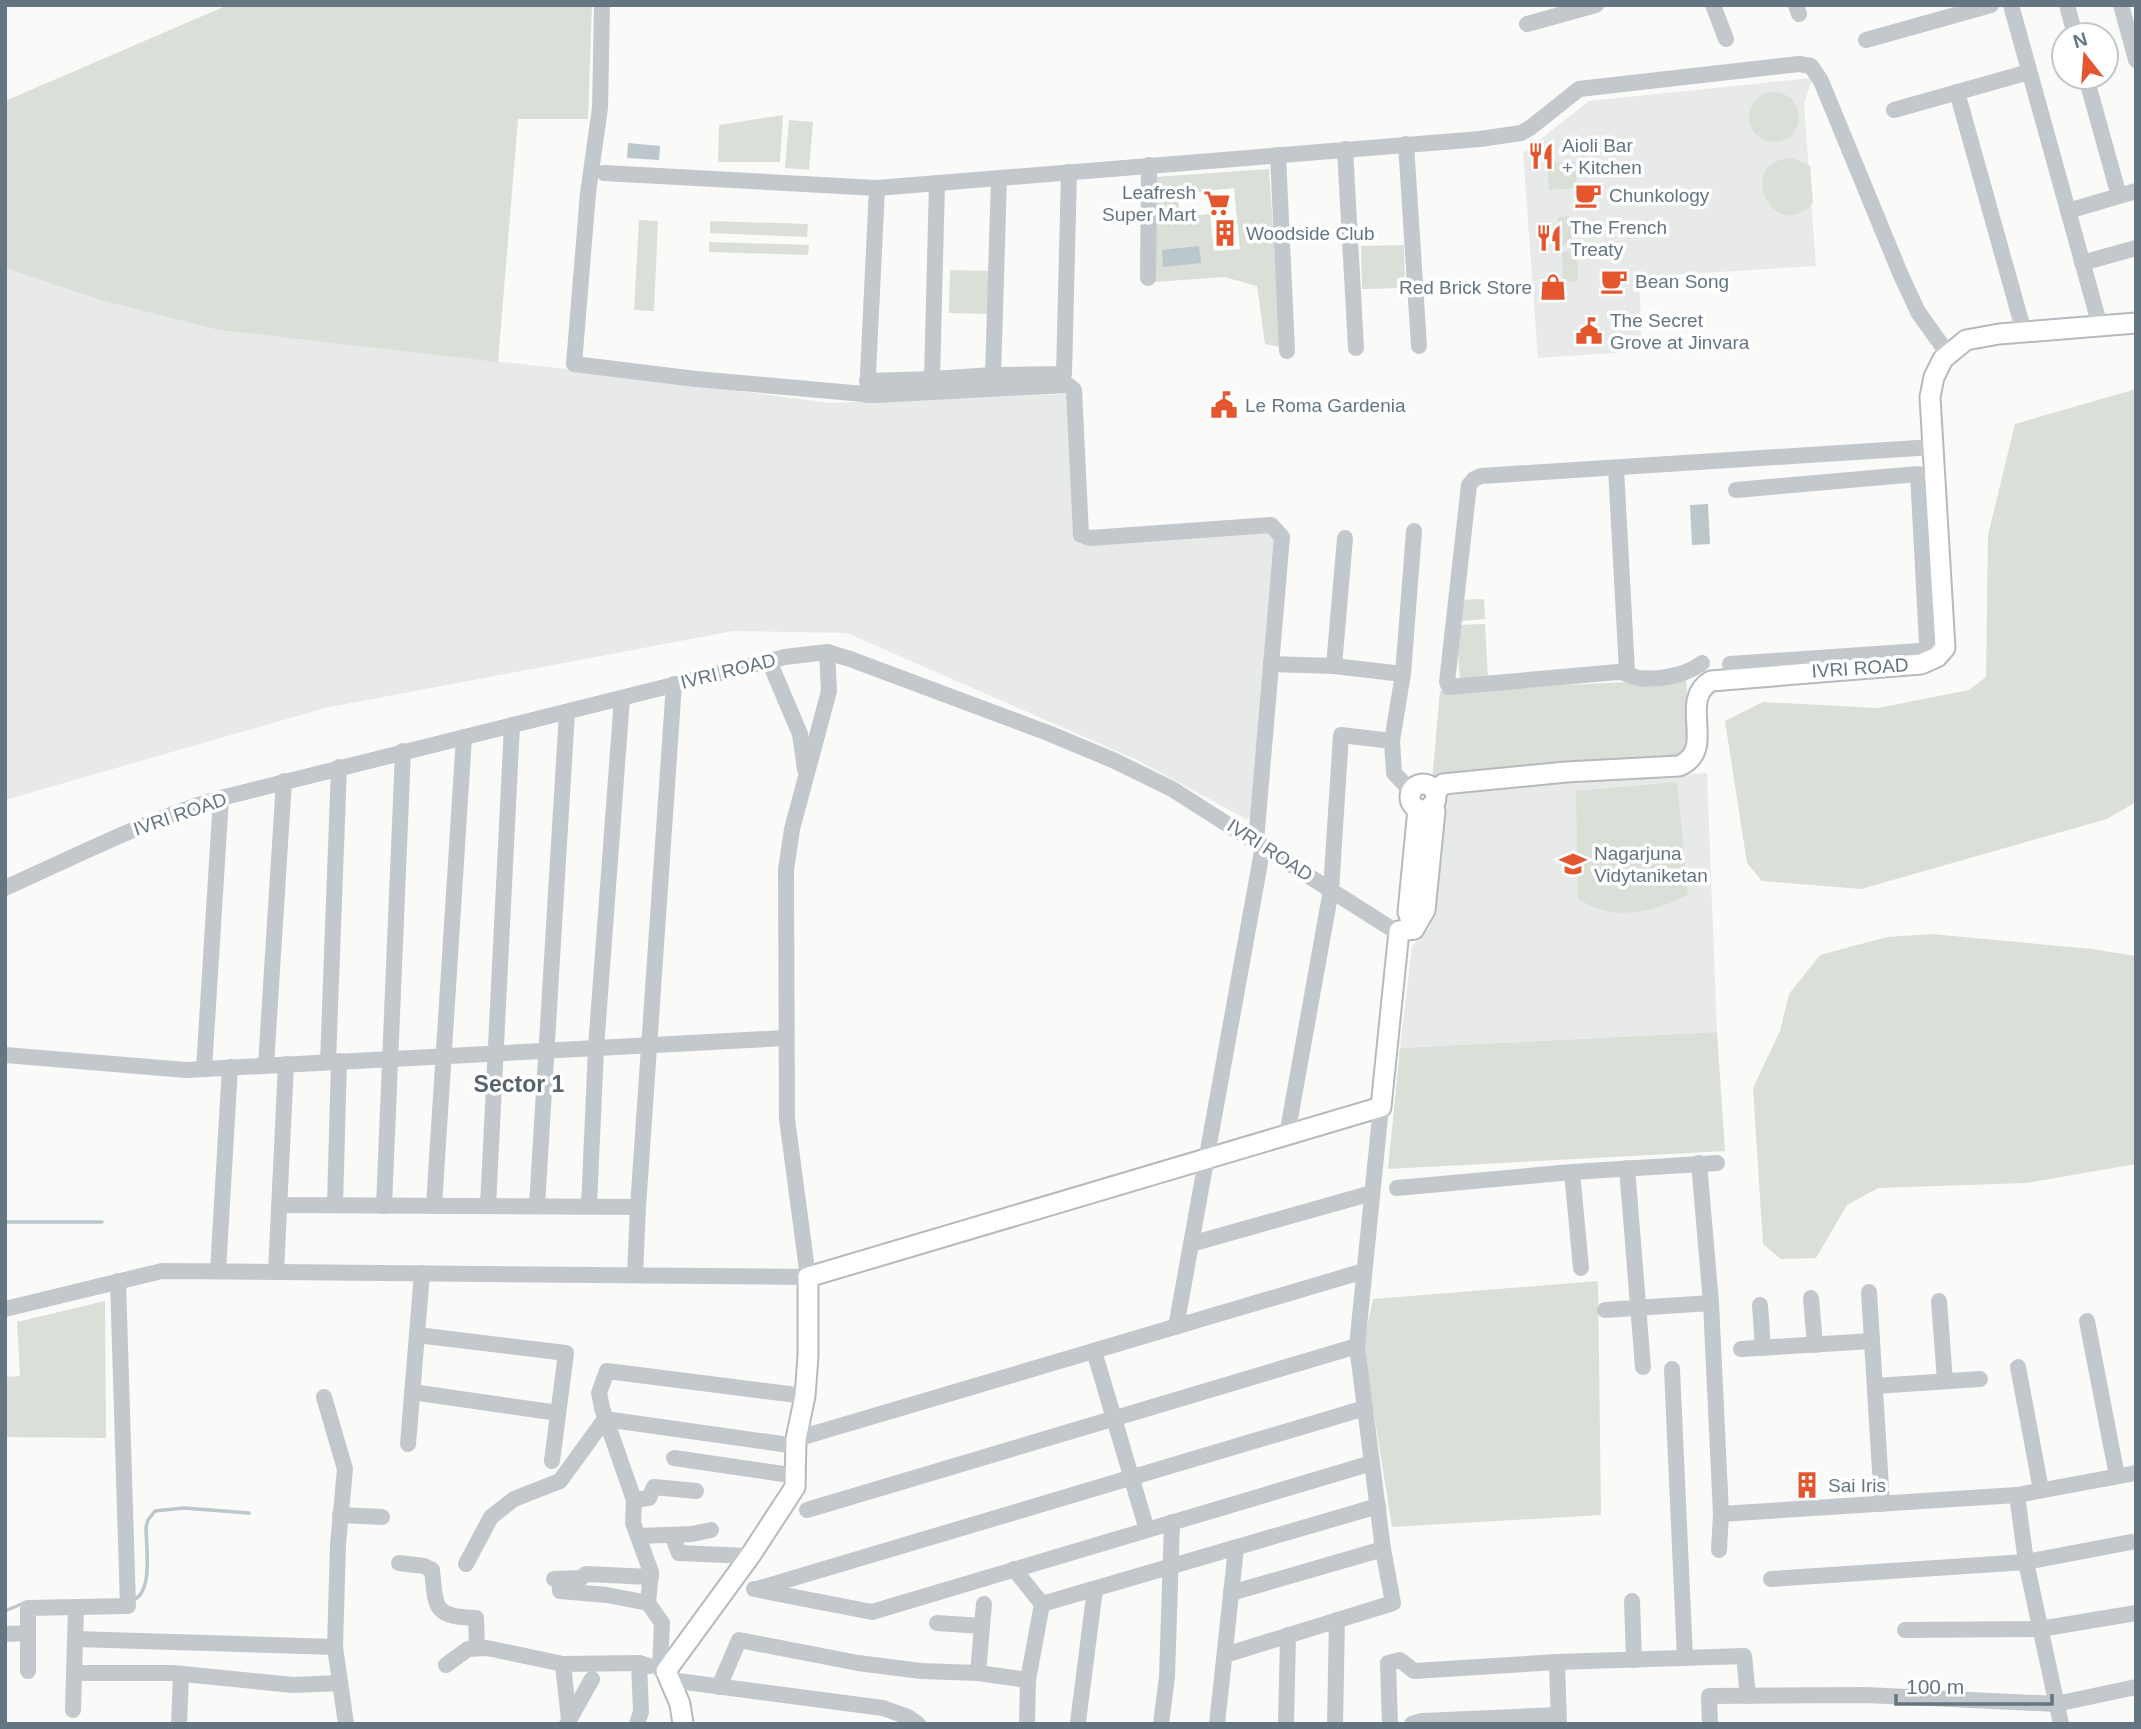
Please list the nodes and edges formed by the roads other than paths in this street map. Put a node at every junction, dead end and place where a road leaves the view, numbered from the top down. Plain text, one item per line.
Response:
1 (602, 5) edge
2 (1596, 5) edge
3 (1713, 5) edge
4 (1991, 5) edge
5 (2011, 5) edge
6 (2121, 5) edge
7 (1527, 24) dead end
8 (1726, 38) dead end
9 (1866, 40) dead end
10 (2136, 60) edge
11 (2029, 72) junction
12 (2090, 91) edge
13 (1957, 92) junction
14 (1894, 110) dead end
15 (1406, 145) junction
16 (1345, 149) junction
17 (1278, 155) junction
18 (1149, 165) junction
19 (1069, 172) junction
20 (604, 173) dead end
21 (999, 178) junction
22 (937, 183) junction
23 (877, 188) junction
24 (2136, 191) edge
25 (2119, 196) junction
26 (2068, 211) junction
27 (2136, 248) edge
28 (2082, 264) junction
29 (1147, 278) dead end
30 (2136, 323) edge
31 (2099, 326) junction
32 (2024, 332) junction
33 (1419, 346) dead end
34 (1356, 348) dead end
35 (1287, 351) dead end
36 (1948, 354) junction
37 (993, 375) junction
38 (933, 379) junction
39 (867, 388) junction
40 (1933, 447) junction
41 (1755, 459) junction
42 (1616, 468) junction
43 (1758, 488) junction
44 (1736, 490) dead end
45 (1414, 531) dead end
46 (1345, 538) dead end
47 (827, 652) junction
48 (769, 661) junction
49 (1271, 664) junction
50 (1730, 664) dead end
51 (1334, 666) junction
52 (1797, 666) junction
53 (1702, 671) junction
54 (1627, 672) junction
55 (1403, 674) junction
56 (674, 684) junction
57 (622, 698) junction
58 (567, 712) junction
59 (512, 725) junction
60 (819, 729) junction
61 (799, 731) junction
62 (464, 737) junction
63 (1392, 741) junction
64 (403, 751) junction
65 (339, 767) junction
66 (806, 775) junction
67 (284, 781) junction
68 (221, 798) junction
69 (1424, 800) junction
70 (1260, 844) junction
71 (5, 888) edge
72 (1331, 890) junction
73 (1407, 930) junction
74 (785, 1038) junction
75 (649, 1045) junction
76 (596, 1048) junction
77 (547, 1051) junction
78 (494, 1053) junction
79 (5, 1055) edge
80 (443, 1056) junction
81 (390, 1059) junction
82 (333, 1062) junction
83 (286, 1064) junction
84 (266, 1065) junction
85 (230, 1067) junction
86 (204, 1069) junction
87 (1381, 1107) junction
88 (1287, 1135) junction
89 (1206, 1158) junction
90 (1699, 1163) junction
91 (1717, 1163) dead end
92 (1627, 1168) junction
93 (1572, 1172) junction
94 (1397, 1188) dead end
95 (1372, 1193) junction
96 (279, 1205) junction
97 (335, 1205) junction
98 (384, 1206) junction
99 (434, 1206) junction
100 (488, 1206) junction
101 (537, 1206) junction
102 (589, 1206) junction
103 (638, 1206) junction
104 (1191, 1244) junction
105 (1581, 1268) dead end
106 (218, 1271) junction
107 (1364, 1271) junction
108 (276, 1272) junction
109 (422, 1273) junction
110 (635, 1275) junction
111 (808, 1277) junction
112 (118, 1282) junction
113 (1869, 1292) dead end
114 (1811, 1298) dead end
115 (1939, 1301) dead end
116 (1711, 1303) junction
117 (1760, 1305) dead end
118 (1639, 1307) junction
119 (5, 1309) edge
120 (1605, 1310) dead end
121 (2087, 1321) dead end
122 (1176, 1327) junction
123 (417, 1335) junction
124 (1872, 1342) junction
125 (1815, 1345) junction
126 (1357, 1346) junction
127 (1763, 1348) junction
128 (1741, 1349) dead end
129 (1094, 1351) junction
130 (1643, 1367) dead end
131 (2018, 1367) dead end
132 (1672, 1369) dead end
133 (1980, 1379) dead end
134 (1945, 1381) junction
135 (1875, 1386) junction
136 (412, 1392) junction
137 (805, 1395) junction
138 (324, 1397) dead end
139 (1365, 1408) junction
140 (558, 1413) junction
141 (1113, 1417) junction
142 (605, 1419) junction
143 (796, 1442) junction
144 (408, 1444) dead end
145 (674, 1458) dead end
146 (552, 1461) dead end
147 (1372, 1463) junction
148 (2136, 1473) edge
149 (797, 1476) junction
150 (1130, 1476) junction
151 (2117, 1476) junction
152 (2041, 1490) junction
153 (696, 1491) dead end
154 (2017, 1494) junction
155 (634, 1500) junction
156 (1882, 1504) junction
157 (1378, 1506) junction
158 (807, 1510) dead end
159 (1721, 1514) junction
160 (340, 1515) junction
161 (382, 1517) dead end
162 (1172, 1522) junction
163 (711, 1530) dead end
164 (1147, 1530) junction
165 (672, 1535) junction
166 (638, 1536) junction
167 (2131, 1542) dead end
168 (1236, 1548) junction
169 (1383, 1549) junction
170 (1718, 1550) dead end
171 (750, 1556) junction
172 (2026, 1562) junction
173 (399, 1563) dead end
174 (466, 1564) dead end
175 (1171, 1567) junction
176 (1014, 1569) junction
177 (651, 1577) junction
178 (1771, 1579) dead end
179 (1095, 1589) junction
180 (1231, 1593) junction
181 (1632, 1601) dead end
182 (648, 1604) junction
183 (985, 1604) dead end
184 (1042, 1604) junction
185 (76, 1607) junction
186 (2136, 1613) edge
187 (1337, 1620) junction
188 (937, 1623) dead end
189 (982, 1626) junction
190 (2040, 1629) junction
191 (1905, 1630) dead end
192 (28, 1633) junction
193 (5, 1634) edge
194 (1288, 1635) junction
195 (75, 1639) junction
196 (335, 1647) junction
197 (477, 1648) junction
198 (1225, 1655) junction
199 (1685, 1658) junction
200 (1634, 1660) junction
201 (1557, 1662) junction
202 (639, 1663) junction
203 (563, 1664) junction
204 (446, 1665) dead end
205 (28, 1671) dead end
206 (74, 1673) junction
207 (665, 1673) junction
208 (978, 1673) junction
209 (181, 1674) junction
210 (592, 1679) dead end
211 (1028, 1681) junction
212 (340, 1683) junction
213 (719, 1687) junction
214 (2136, 1687) edge
215 (1748, 1696) junction
216 (2056, 1704) junction
217 (73, 1710) dead end
218 (1558, 1719) edge
219 (568, 1722) edge
220 (1078, 1722) edge
221 (179, 1724) edge
222 (346, 1724) edge
223 (637, 1724) edge
224 (683, 1724) edge
225 (918, 1724) edge
226 (1027, 1724) edge
227 (1161, 1724) edge
228 (1217, 1724) edge
229 (1286, 1724) edge
230 (1335, 1724) edge
231 (1390, 1724) edge
232 (1412, 1724) edge
233 (1710, 1724) edge
234 (2061, 1724) edge

1 - 39 street
2 - 7 street
3 - 8 street
4 - 9 street
5 - 11 street
6 - 10 street
11 - 13 street
11 - 26 street
12 - 25 street
13 - 14 street
13 - 32 street
15 - 16 street
15 - 33 street
15 - 36 street
16 - 17 street
16 - 34 street
17 - 18 street
17 - 35 street
18 - 19 street
18 - 29 street
19 - 21 street
19 - 37 street
20 - 23 street
21 - 22 street
21 - 37 street
22 - 23 street
22 - 38 street
23 - 39 street
24 - 25 street
25 - 26 street
26 - 28 street
27 - 28 street
28 - 31 street
30 - 31 main road
31 - 32 main road
32 - 36 main road
36 - 40 main road, IVRI ROAD
37 - 38 street
38 - 39 street
39 - 49 street
40 - 41 street
40 - 52 main road, IVRI ROAD
41 - 42 street
41 - 43 street
42 - 54 street
42 - 54 street
43 - 44 street
43 - 52 street
45 - 55 street
46 - 51 street
47 - 48 street, IVRI ROAD
47 - 60 street
47 - 70 street, IVRI ROAD
48 - 56 street, IVRI ROAD
48 - 61 street
49 - 51 street
49 - 70 street
50 - 52 street
51 - 55 street
52 - 53 main road, IVRI ROAD
53 - 54 street
53 - 69 main road
55 - 63 street
56 - 57 street, IVRI ROAD
56 - 75 street
57 - 58 street, IVRI ROAD
57 - 76 street
58 - 59 street, IVRI ROAD
58 - 77 street
59 - 62 street, IVRI ROAD
59 - 78 street
60 - 61 street
60 - 66 street
61 - 66 street
62 - 64 street, IVRI ROAD
62 - 80 street
63 - 69 street
63 - 72 street
64 - 65 street, IVRI ROAD
64 - 81 street
65 - 67 street, IVRI ROAD
65 - 82 street
66 - 74 street
67 - 68 street, IVRI ROAD
67 - 84 street
68 - 71 street, IVRI ROAD
68 - 86 street
69 - 73 main road
70 - 72 street, IVRI ROAD
70 - 89 street
72 - 73 street, IVRI ROAD
72 - 88 street
73 - 87 main road
74 - 75 street
74 - 111 street
75 - 76 street
75 - 103 street
76 - 77 street
76 - 102 street
77 - 78 street
77 - 101 street
78 - 80 street
78 - 100 street
79 - 86 street
80 - 81 street
80 - 99 street
81 - 82 street
81 - 98 street
82 - 83 street
82 - 97 street
83 - 84 street
83 - 96 street
84 - 85 street
85 - 86 street
85 - 106 street
87 - 88 main road
87 - 95 street
88 - 89 main road
89 - 104 street
89 - 111 main road
90 - 91 street
90 - 92 street
90 - 116 street
92 - 93 street
92 - 118 street
93 - 94 street
93 - 105 street
95 - 104 street
95 - 107 street
96 - 97 street
96 - 108 street
97 - 98 street
98 - 99 street
99 - 100 street
100 - 101 street
101 - 102 street
102 - 103 street
103 - 110 street
104 - 122 street
106 - 108 street
106 - 112 street
107 - 122 street
107 - 126 street
108 - 109 street
109 - 110 street
109 - 123 street
110 - 111 street
111 - 137 main road
112 - 119 street
112 - 185 street
113 - 124 street
114 - 125 street
115 - 134 street
116 - 118 street
116 - 159 street
117 - 127 street
118 - 120 street
118 - 130 street
121 - 151 street
122 - 129 street
123 - 136 street
123 - 140 street
124 - 125 street
124 - 135 street
125 - 127 street
126 - 139 street
126 - 141 street
127 - 128 street
129 - 141 street
129 - 143 street
131 - 152 street
132 - 199 street
133 - 134 street
134 - 135 street
135 - 156 street
136 - 140 street
136 - 144 street
137 - 142 street
137 - 143 main road
138 - 160 street
139 - 147 street
139 - 150 street
140 - 146 street
141 - 150 street
141 - 158 street
142 - 143 street
142 - 155 street
142 - 174 street
143 - 149 main road
145 - 149 street
147 - 157 street
147 - 162 street
148 - 151 street
149 - 171 main road
150 - 164 street
150 - 176 street
151 - 152 street
152 - 154 street
153 - 155 street
154 - 156 street
154 - 172 street
155 - 166 street
156 - 159 street
157 - 168 street
157 - 169 street
159 - 170 street
160 - 161 street
160 - 196 street
162 - 164 street
162 - 175 street
163 - 165 street
164 - 176 street
165 - 166 street
165 - 171 street
166 - 177 street
167 - 172 street
168 - 175 street
168 - 180 street
169 - 180 street
169 - 187 street
171 - 207 main road
172 - 178 street
172 - 190 street
173 - 197 street
175 - 179 street
175 - 227 street
176 - 184 street
177 - 182 street
177 - 182 street
179 - 184 street
179 - 220 street
180 - 198 street
181 - 200 street
182 - 207 street
183 - 189 street
184 - 211 street
185 - 192 street
185 - 195 street
186 - 190 street
187 - 194 street
187 - 230 street
188 - 189 street
189 - 208 street
190 - 191 street
190 - 216 street
192 - 193 street
192 - 205 street
194 - 198 street
194 - 229 street
195 - 196 street
195 - 206 street
196 - 212 street
197 - 203 street
197 - 204 street
198 - 228 street
199 - 200 street
199 - 215 street
200 - 201 street
201 - 218 street
201 - 231 street
202 - 203 street
202 - 207 street
202 - 223 street
203 - 219 street
206 - 209 street
206 - 217 street
207 - 213 street
207 - 224 main road
208 - 211 street
208 - 213 street
209 - 212 street
209 - 221 street
210 - 219 street
211 - 226 street
212 - 222 street
213 - 225 street
214 - 216 street
215 - 216 street
215 - 233 street
216 - 234 street
218 - 232 street

